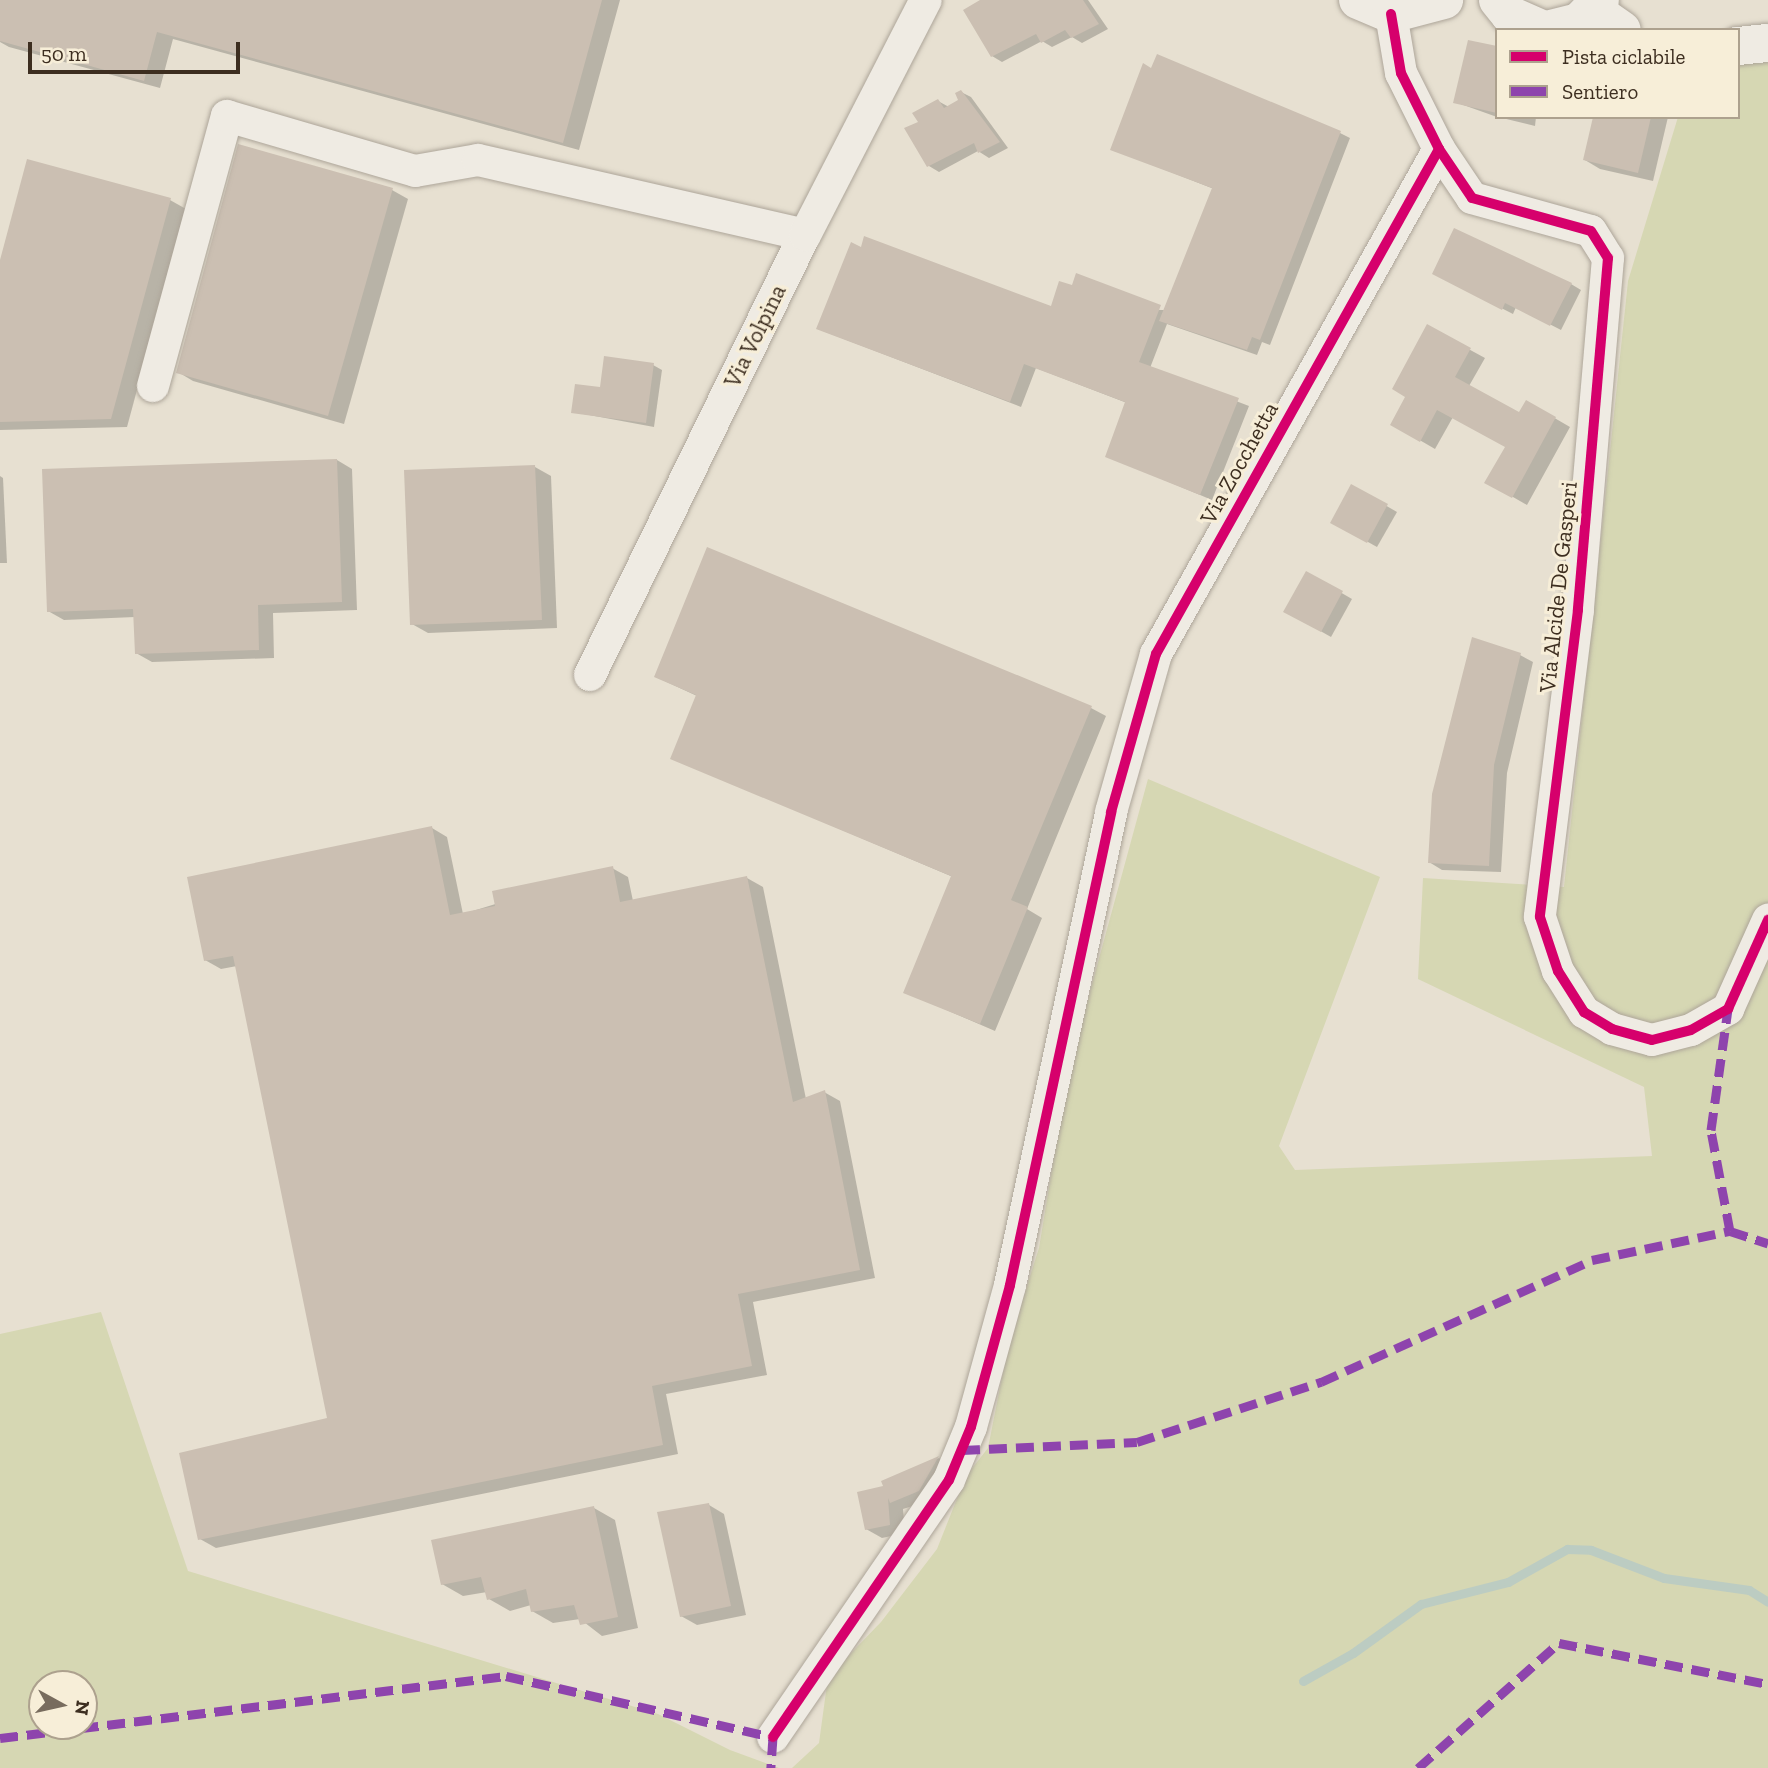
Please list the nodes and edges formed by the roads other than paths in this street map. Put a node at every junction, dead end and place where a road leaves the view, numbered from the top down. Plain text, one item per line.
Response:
1 (926, 0) edge
2 (1444, 0) edge
3 (1498, 0) edge
4 (1375, 7) edge
5 (1605, 13) edge
6 (1540, 28) edge
7 (1554, 28) edge
8 (1768, 43) edge
9 (1740, 46) edge
10 (1439, 149) junction
11 (805, 235) junction
12 (153, 386) dead end
13 (590, 675) dead end
14 (1768, 920) edge
15 (773, 1737) dead end

1 - 11 street, Via Volpina
2 - 4 main road
3 - 6 main road
4 - 10 street, Via Alcide De Gasperi
5 - 7 main road
8 - 9 main road
10 - 14 street, Via Alcide De Gasperi
10 - 15 street, Via Zocchetta
11 - 12 street
11 - 13 street, Via Volpina

